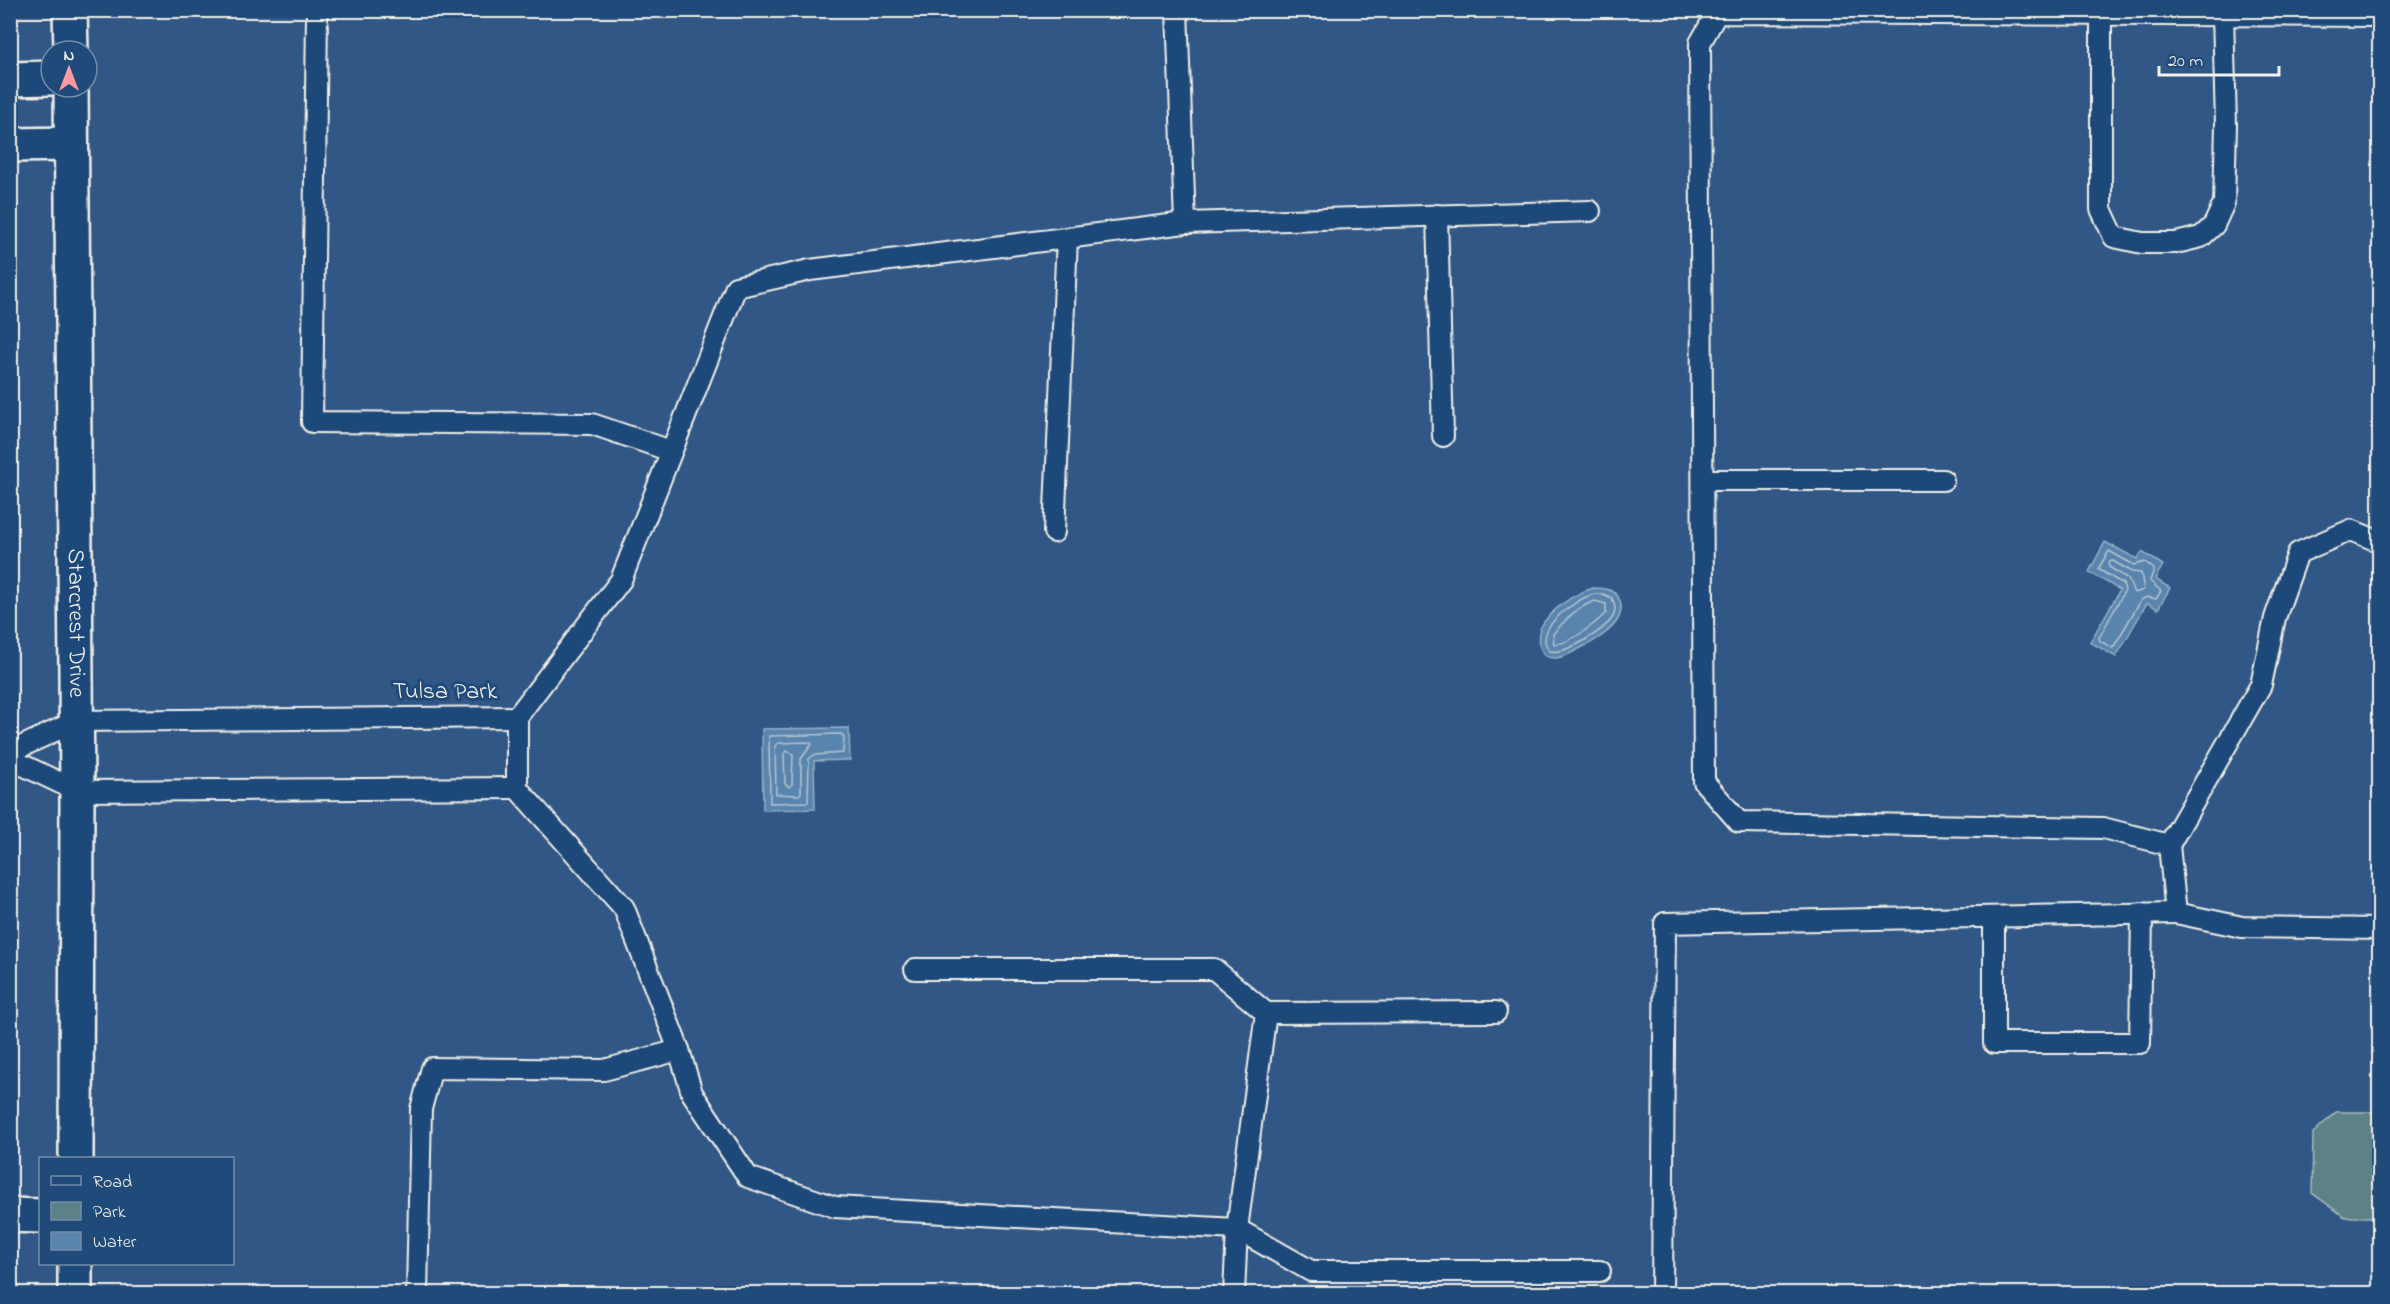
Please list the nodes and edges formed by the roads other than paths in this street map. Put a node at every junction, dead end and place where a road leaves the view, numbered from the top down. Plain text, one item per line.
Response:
1 (70, 10) edge
2 (1177, 10) edge
3 (2102, 14) junction
4 (317, 15) dead end
5 (2223, 15) junction
6 (2379, 16) edge
7 (71, 39) edge
8 (39, 78) edge
9 (10, 79) edge
10 (71, 99) edge
11 (71, 144) junction
12 (10, 145) edge
13 (1590, 211) dead end
14 (1437, 215) junction
15 (1185, 223) junction
16 (1068, 238) junction
17 (1443, 436) dead end
18 (671, 451) junction
19 (1702, 480) junction
20 (1943, 480) dead end
21 (1054, 532) dead end
22 (2379, 542) edge
23 (517, 717) junction
24 (76, 721) junction
25 (10, 752) edge
26 (10, 759) edge
27 (517, 788) junction
28 (77, 791) junction
29 (2169, 845) junction
30 (2142, 913) junction
31 (2176, 913) junction
32 (1994, 917) junction
33 (2379, 929) edge
34 (915, 969) dead end
35 (1496, 1012) dead end
36 (1266, 1013) junction
37 (679, 1050) junction
38 (76, 1157) edge
39 (10, 1215) edge
40 (39, 1216) edge
41 (1237, 1229) junction
42 (75, 1265) edge
43 (1600, 1271) dead end
44 (75, 1293) edge
45 (417, 1293) edge
46 (1234, 1293) edge
47 (1662, 1293) edge

1 - 7 street
2 - 15 lane
3 - 5 lane
3 - 5 lane
3 - 19 lane
4 - 18 lane
5 - 6 lane
8 - 9 street
10 - 11 street, Starcrest Drive
11 - 12 street
11 - 24 street, Starcrest Drive
13 - 14 lane
14 - 15 lane
14 - 17 lane
15 - 16 lane
16 - 18 lane
16 - 21 lane
18 - 23 lane
19 - 20 lane
19 - 29 lane
22 - 29 lane
23 - 24 lane, Tulsa Park
23 - 27 lane, Tulsa Park
24 - 25 lane, Tulsa Park
24 - 28 street, Starcrest Drive
26 - 28 lane
27 - 28 lane
27 - 37 lane
28 - 38 street, Starcrest Drive
29 - 31 lane
30 - 31 lane
30 - 32 lane
30 - 32 lane
31 - 33 lane
32 - 47 lane
34 - 36 lane
35 - 36 lane
36 - 41 lane
37 - 41 lane
37 - 45 lane
39 - 40 street
41 - 43 lane
41 - 46 lane
42 - 44 street

